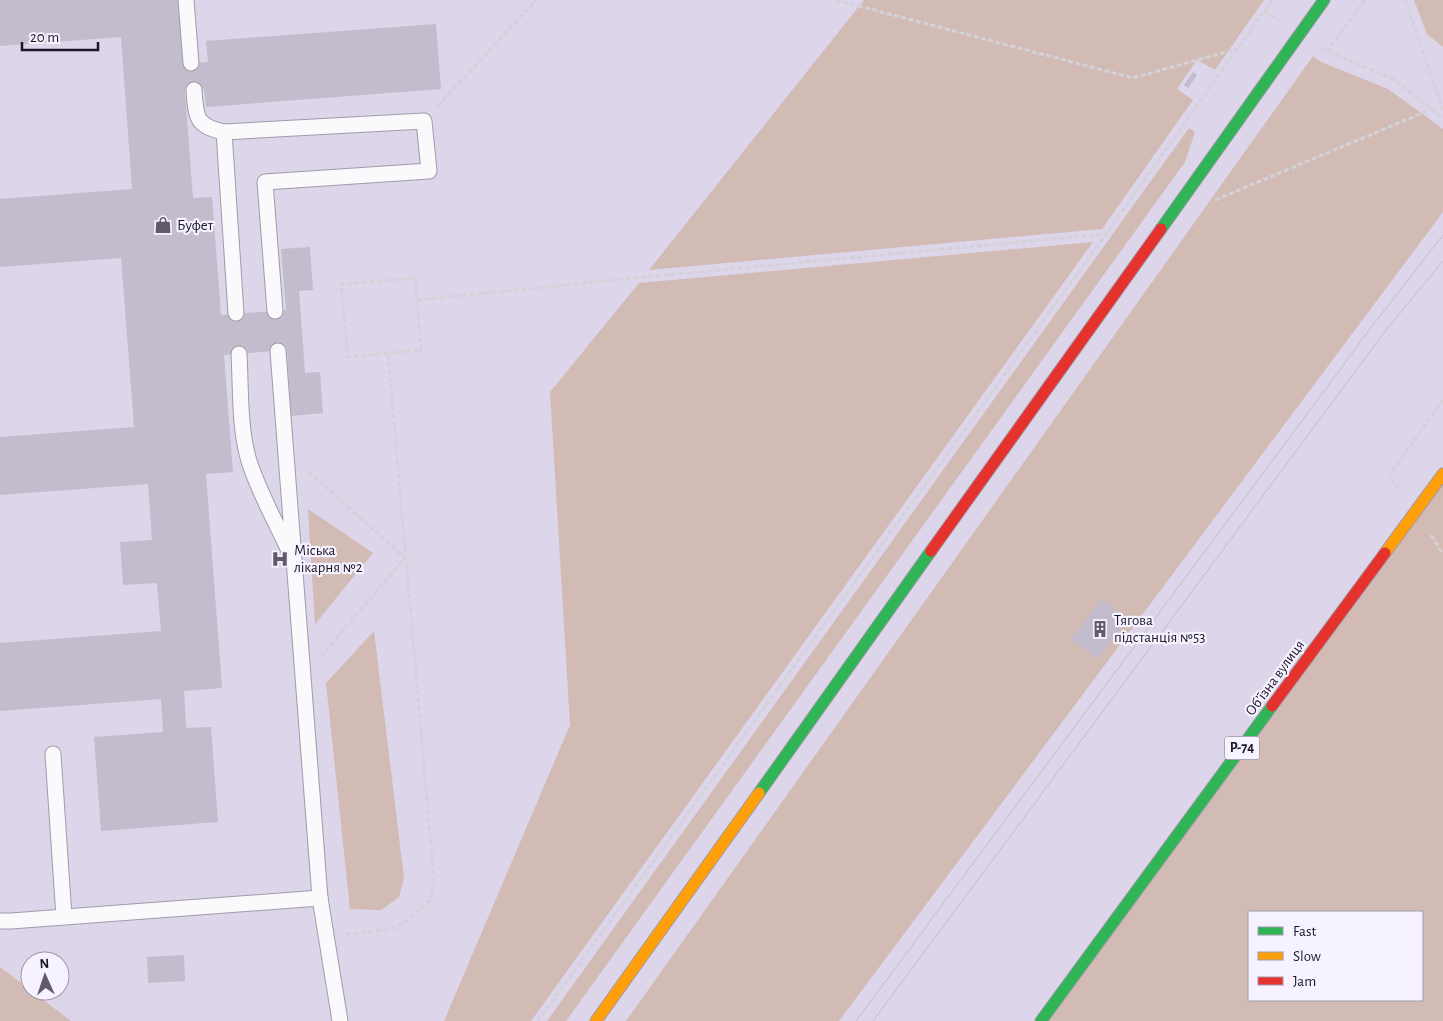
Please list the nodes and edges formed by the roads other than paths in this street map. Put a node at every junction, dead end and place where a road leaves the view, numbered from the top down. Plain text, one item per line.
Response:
1 (186, 0) edge
2 (1324, 0) edge
3 (191, 64) dead end
4 (194, 90) dead end
5 (224, 132) junction
6 (275, 310) dead end
7 (236, 313) dead end
8 (278, 351) dead end
9 (239, 354) dead end
10 (1443, 474) edge
11 (295, 564) junction
12 (53, 754) dead end
13 (320, 898) junction
14 (64, 918) junction
15 (0, 920) edge
16 (340, 1021) edge
17 (596, 1021) edge
18 (1041, 1021) edge

1 - 3 lane
2 - 17 street
4 - 5 lane
5 - 6 lane
5 - 7 lane
8 - 11 lane
9 - 11 lane
10 - 18 street, Обʼїзна вулиця / Р-74
11 - 13 lane
12 - 14 lane
13 - 14 lane
13 - 16 lane
14 - 15 lane

